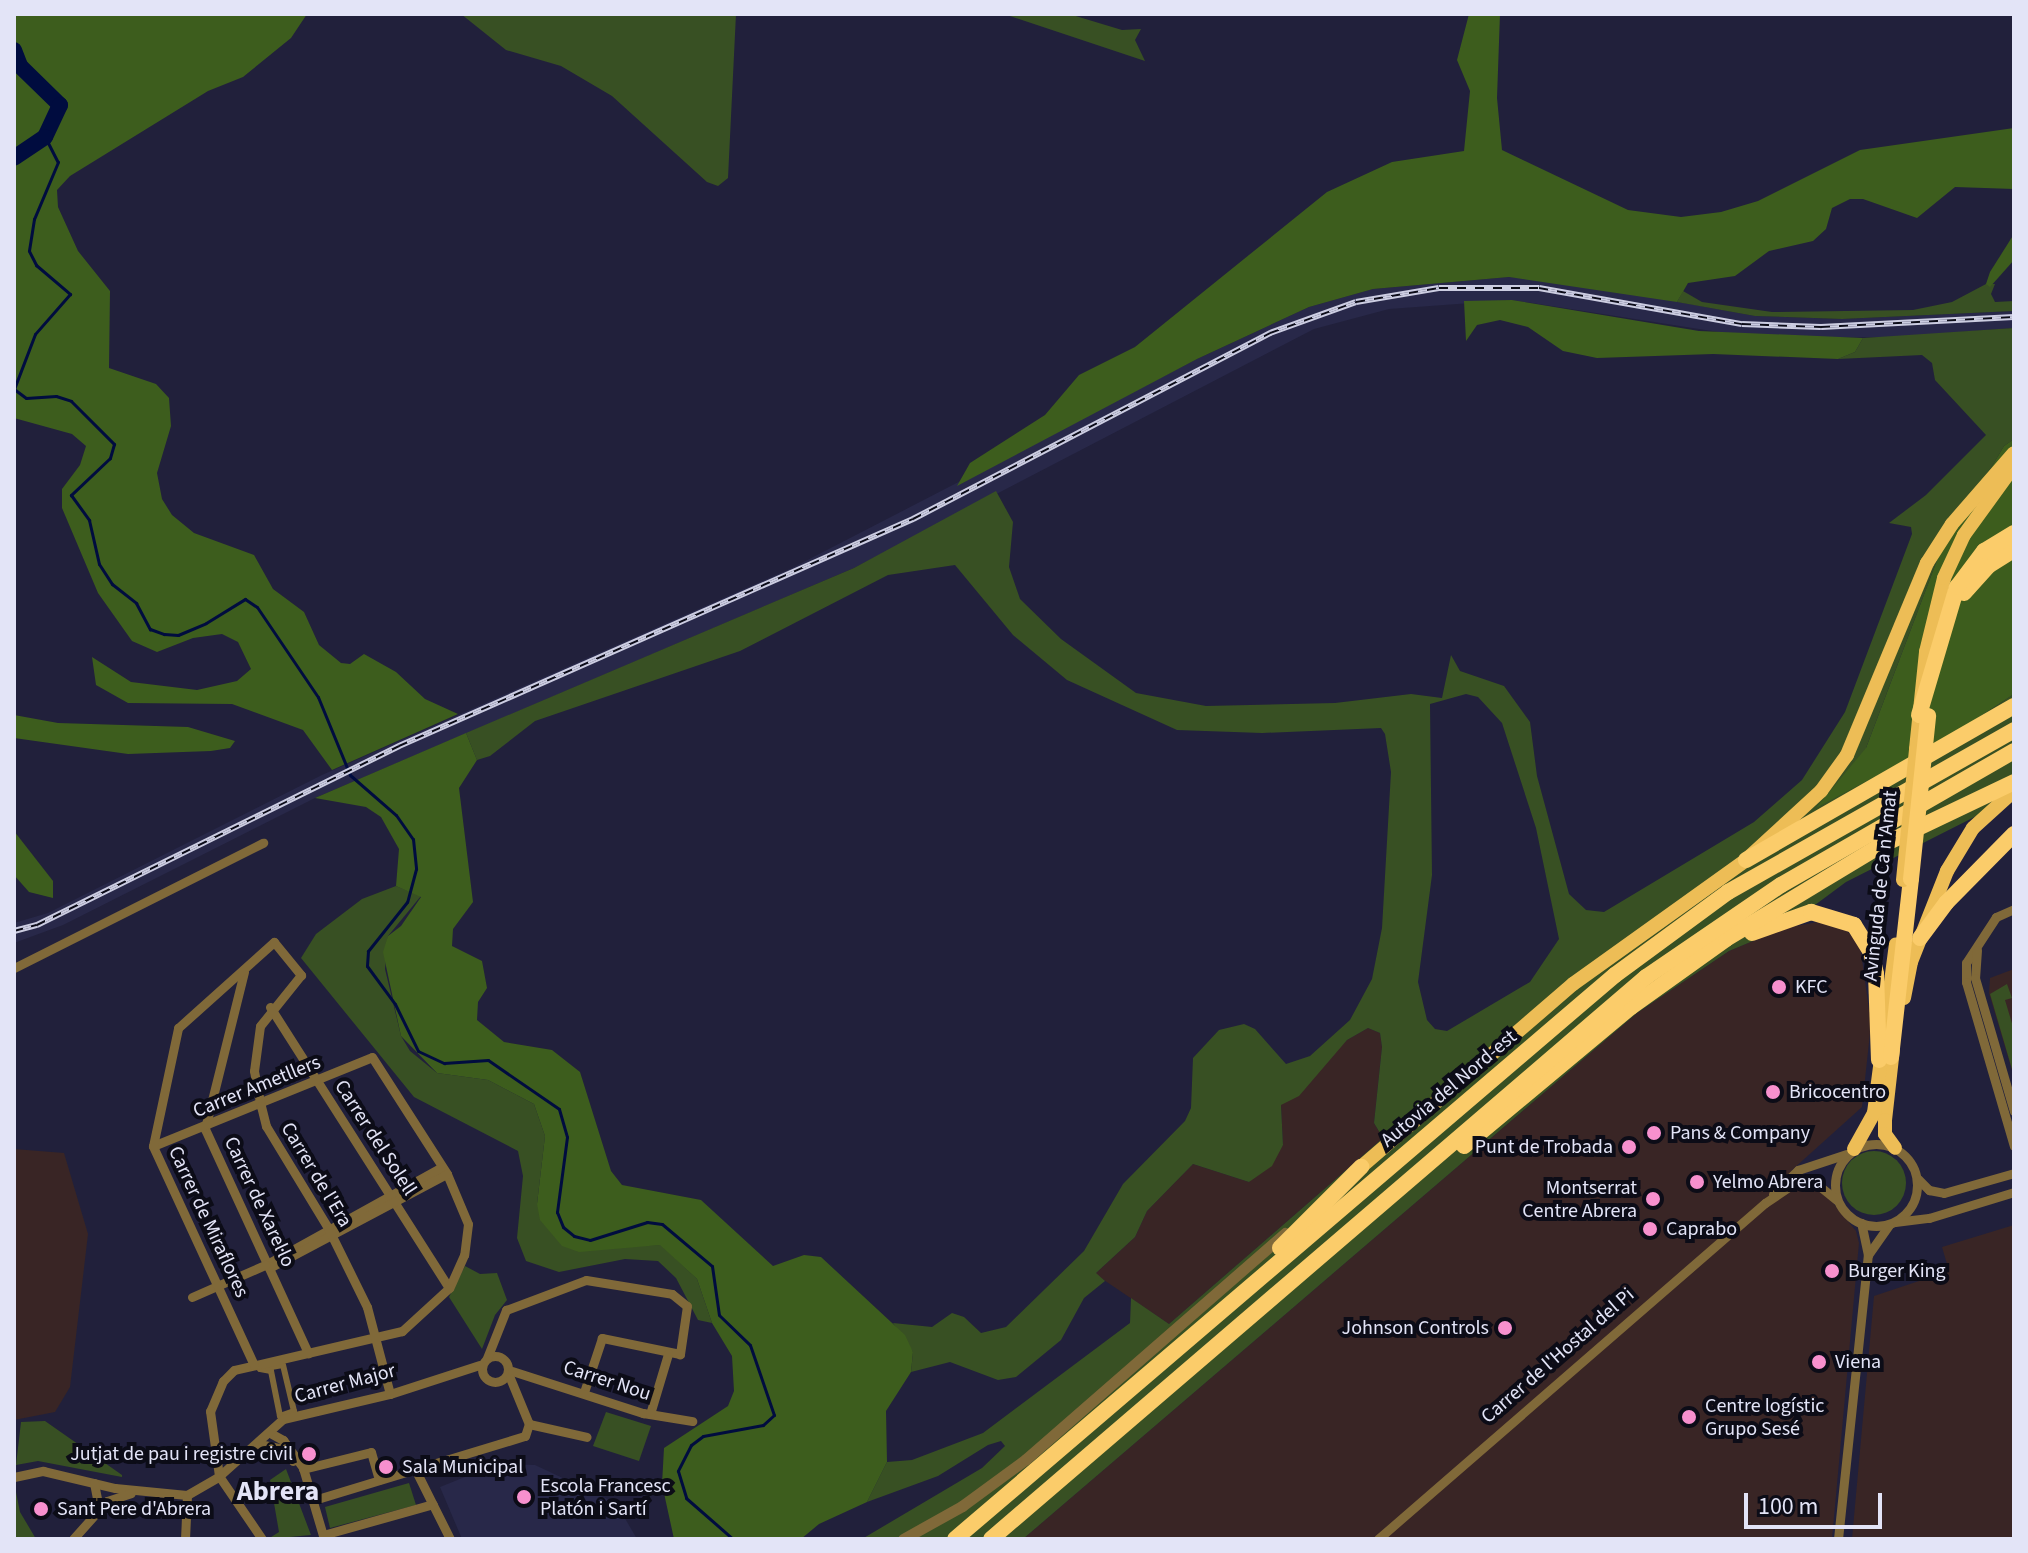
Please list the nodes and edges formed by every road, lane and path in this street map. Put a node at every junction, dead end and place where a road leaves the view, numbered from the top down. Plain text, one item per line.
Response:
1 (2014, 453) edge
2 (2014, 466) edge
3 (2014, 533) edge
4 (2014, 550) edge
5 (2012, 708) edge
6 (1924, 716) junction
7 (2014, 730) edge
8 (2014, 751) edge
9 (2014, 782) edge
10 (2014, 791) edge
11 (2014, 834) edge
12 (263, 843) dead end
13 (1746, 860) junction
14 (2014, 909) edge
15 (1920, 938) junction
16 (1978, 938) junction
17 (274, 942) joint
18 (1697, 961) junction
19 (14, 968) edge
20 (245, 970) junction
21 (270, 1007) junction
22 (1885, 1059) junction
23 (1991, 1068) junction
24 (318, 1082) junction
25 (261, 1106) junction
26 (2013, 1109) edge
27 (205, 1129) junction
28 (153, 1146) junction
29 (2014, 1146) edge
30 (1895, 1148) junction
31 (1851, 1151) junction
32 (1361, 1167) junction
33 (444, 1170) junction
34 (2014, 1173) edge
35 (1916, 1176) junction
36 (1410, 1183) junction
37 (2014, 1192) edge
38 (392, 1199) junction
39 (1837, 1200) junction
40 (1765, 1203) junction
41 (1861, 1223) junction
42 (1892, 1224) junction
43 (330, 1232) junction
44 (1868, 1255) junction
45 (268, 1264) junction
46 (218, 1286) junction
47 (449, 1288) junction
48 (192, 1297) dead end
49 (375, 1337) junction
50 (308, 1353) junction
51 (668, 1354) junction
52 (483, 1361) junction
53 (254, 1365) junction
54 (1153, 1372) junction
55 (511, 1374) junction
56 (584, 1392) junction
57 (390, 1394) junction
58 (650, 1414) junction
59 (280, 1416) joint
60 (692, 1421) dead end
61 (529, 1424) junction
62 (554, 1429) junction
63 (272, 1434) junction
64 (525, 1436) junction
65 (587, 1437) dead end
66 (259, 1444) junction
67 (279, 1448) junction
68 (303, 1469) junction
69 (415, 1469) junction
70 (219, 1476) junction
71 (14, 1477) edge
72 (379, 1480) junction
73 (94, 1483) junction
74 (308, 1484) junction
75 (141, 1490) junction
76 (187, 1495) junction
77 (314, 1500) junction
78 (433, 1504) junction
79 (99, 1509) junction
80 (324, 1537) edge
81 (73, 1539) edge
82 (185, 1539) edge
83 (262, 1539) edge
84 (450, 1539) edge
85 (903, 1539) edge
86 (955, 1539) edge
87 (991, 1539) edge
88 (1378, 1539) edge
89 (1838, 1539) edge

1 - 13 highway
2 - 6 highway
3 - 6 highway
4 - 6 highway
5 - 13 highway
6 - 22 highway, bridge
7 - 54 highway, Autovia del Nord-est
8 - 36 highway, Autovia del Nord-est
9 - 18 highway
10 - 15 highway
11 - 15 highway
12 - 19 street
13 - 32 highway
14 - 16 street
15 - 22 highway
16 - 23 street
16 - 26 street
17 - 20 street, Carrer de Miraflores
17 - 21 street, Carrer de l'Era
18 - 22 highway
18 - 36 highway
20 - 27 street, Carrer de Xarel·lo
20 - 28 street, Carrer de Miraflores
21 - 24 street, Carrer del Solell
21 - 25 street, Carrer de l'Era
22 - 30 highway
22 - 31 highway
23 - 26 street
23 - 29 street
24 - 25 street, Carrer Ametllers
24 - 33 street, Carrer Ametllers
24 - 38 street, Carrer del Solell
25 - 27 street, Carrer Ametllers
25 - 43 street, Carrer de l'Era
27 - 28 street, Carrer Ametllers
27 - 45 street, Carrer de Xarel·lo
28 - 46 street, Carrer de Miraflores
30 - 31 street
30 - 35 street
31 - 39 street
31 - 40 street, Carrer de l'Hostal del Pi
32 - 54 highway
32 - 85 street
33 - 38 street
33 - 47 street
34 - 35 street
35 - 42 street
36 - 87 highway, Autovia del Nord-est
37 - 42 street
38 - 43 street
38 - 47 street, Carrer del Solell
39 - 40 street, Carrer de l'Hostal del Pi
39 - 41 street
40 - 88 street, Carrer de l'Hostal del Pi
41 - 42 street
41 - 44 street
42 - 44 street
43 - 45 street
43 - 49 street, Carrer de l'Era
44 - 89 street
45 - 46 street
45 - 50 street, Carrer de Xarel·lo
46 - 48 street
46 - 53 street, Carrer de Miraflores
47 - 49 street
49 - 50 street
49 - 57 street, Carrer de l'Era
50 - 53 street
51 - 52 street
51 - 56 street
51 - 58 street
52 - 55 street
52 - 55 street
52 - 57 street, Carrer Major
53 - 70 street
54 - 86 highway, Autovia del Nord-est
55 - 56 street, Carrer Nou
55 - 61 street
56 - 58 street, Carrer Nou
57 - 63 street, Carrer Major
58 - 60 street, Carrer Nou
59 - 59 street
61 - 62 street
61 - 64 street
62 - 64 street
62 - 65 street
63 - 66 street, Carrer Major
63 - 67 street
63 - 68 street
64 - 69 street
66 - 67 street
66 - 70 street, Carrer Major
67 - 74 street
68 - 72 street
68 - 74 street
69 - 72 street
69 - 78 street
70 - 76 street, Carrer Major
70 - 83 street
71 - 73 street
72 - 77 street
73 - 75 street
73 - 79 street
74 - 77 street
75 - 76 street
75 - 79 street
76 - 82 street
77 - 80 street
78 - 80 street
78 - 84 street
79 - 81 street

